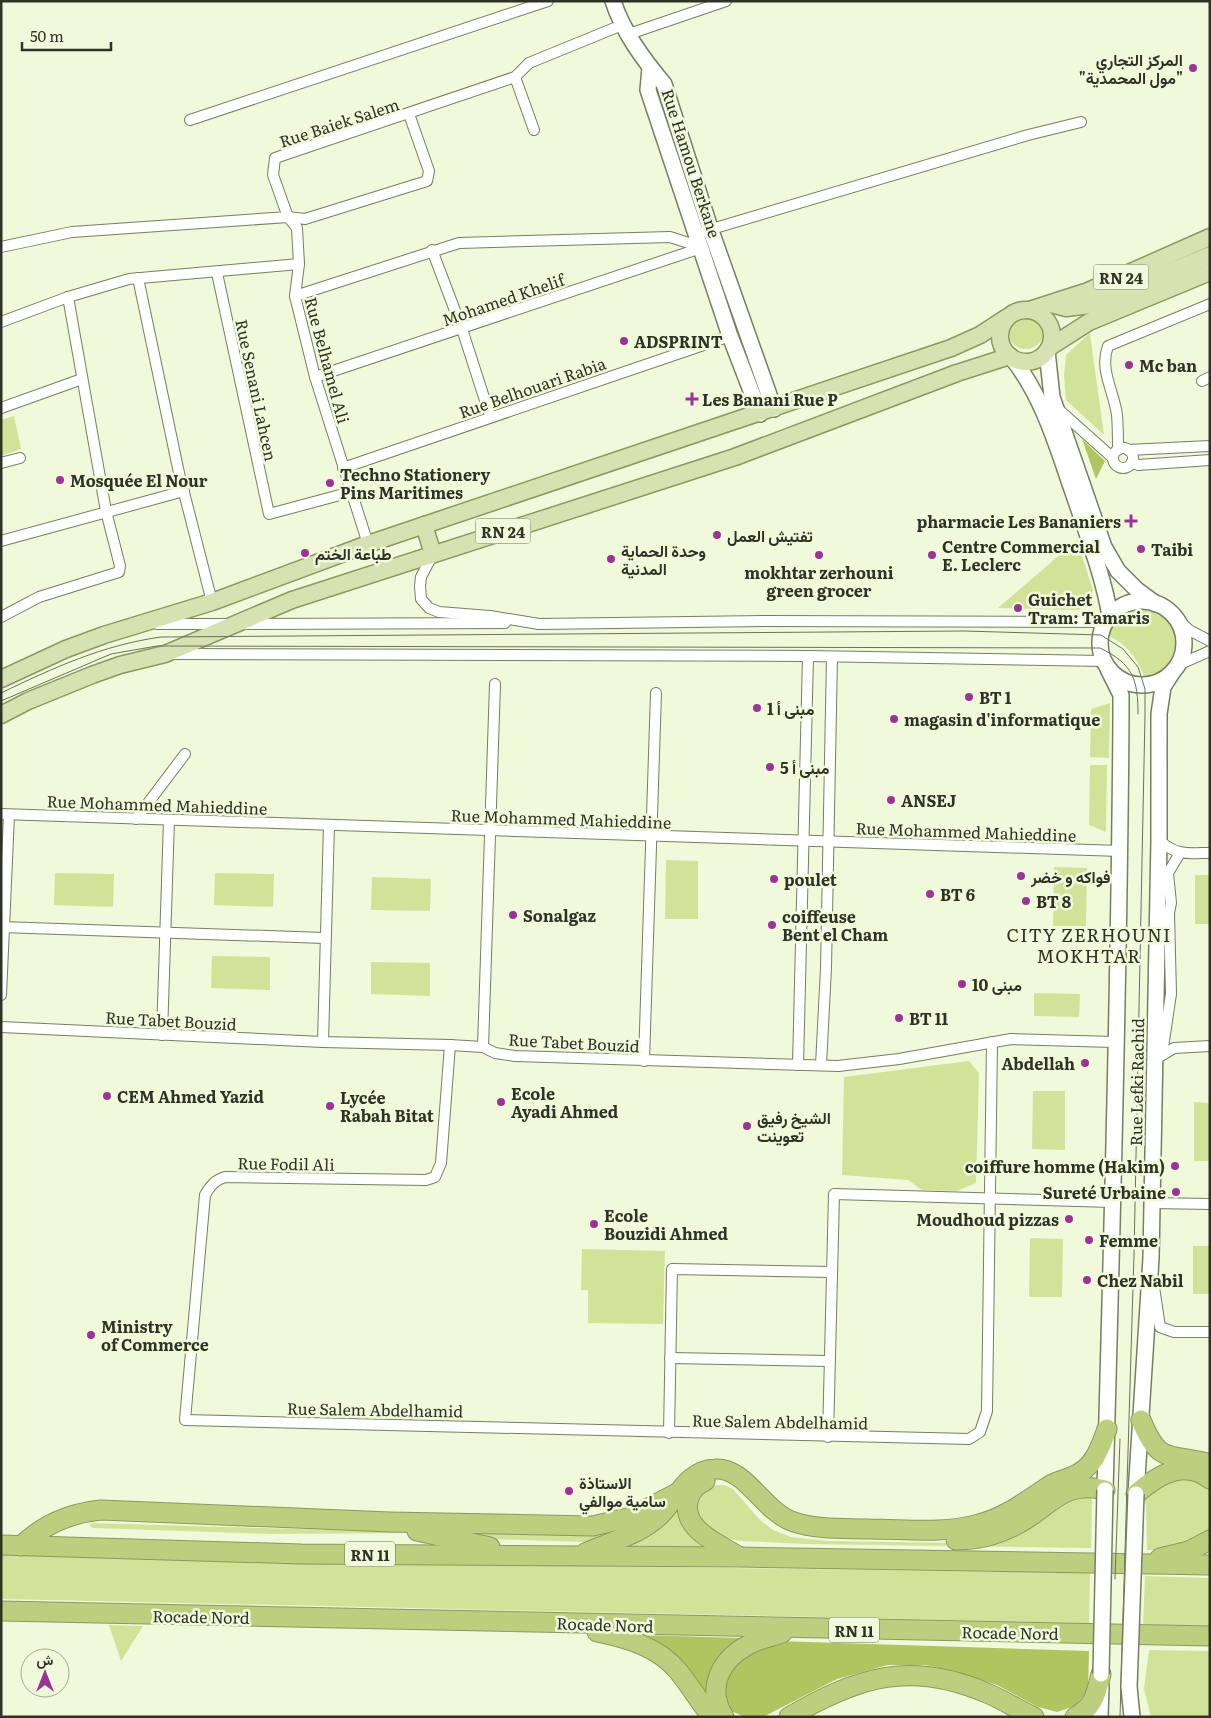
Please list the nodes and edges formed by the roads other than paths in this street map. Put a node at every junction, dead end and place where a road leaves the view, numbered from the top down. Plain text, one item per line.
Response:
1 (548, 1) edge
2 (726, 1) edge
3 (616, 4) edge
4 (626, 30) junction
5 (515, 78) junction
6 (409, 114) junction
7 (190, 120) dead end
8 (1081, 122) dead end
9 (534, 130) dead end
10 (288, 217) junction
11 (1210, 237) edge
12 (702, 239) junction
13 (1, 247) edge
14 (432, 250) junction
15 (1210, 255) edge
16 (299, 264) junction
17 (1210, 272) edge
18 (217, 273) junction
19 (138, 278) junction
20 (68, 296) junction
21 (295, 296) junction
22 (1050, 304) junction
23 (1210, 304) edge
24 (1029, 310) junction
25 (1006, 318) junction
26 (1, 322) edge
27 (462, 329) junction
28 (730, 336) junction
29 (966, 342) junction
30 (1048, 349) junction
31 (1011, 357) junction
32 (977, 366) junction
33 (315, 377) junction
34 (82, 379) junction
35 (1056, 407) junction
36 (1, 408) edge
37 (767, 411) junction
38 (490, 416) junction
39 (1210, 446) edge
40 (1120, 453) junction
41 (20, 458) dead end
42 (1210, 460) edge
43 (1132, 462) junction
44 (1, 463) edge
45 (343, 468) junction
46 (184, 492) junction
47 (351, 492) junction
48 (106, 511) junction
49 (424, 525) junction
50 (1, 541) edge
51 (368, 544) junction
52 (433, 554) junction
53 (212, 602) junction
54 (1156, 604) junction
55 (1, 617) edge
56 (1175, 617) junction
57 (1108, 619) junction
58 (145, 624) junction
59 (240, 624) junction
60 (539, 624) junction
61 (1210, 641) edge
62 (1210, 651) edge
63 (165, 654) junction
64 (808, 656) junction
65 (832, 657) junction
66 (1106, 665) junction
67 (1175, 669) junction
68 (1, 679) edge
69 (495, 684) dead end
70 (656, 693) dead end
71 (1, 715) edge
72 (185, 754) dead end
73 (5, 815) edge
74 (136, 819) junction
75 (169, 820) junction
76 (329, 825) junction
77 (490, 830) junction
78 (652, 836) junction
79 (803, 840) junction
80 (1160, 840) junction
81 (829, 841) junction
82 (1120, 851) junction
83 (1180, 853) junction
84 (1210, 853) edge
85 (1172, 865) junction
86 (1159, 875) junction
87 (3, 927) edge
88 (165, 932) junction
89 (325, 938) junction
90 (1, 995) edge
91 (1, 1028) edge
92 (162, 1035) junction
93 (323, 1042) junction
94 (992, 1042) junction
95 (1114, 1042) junction
96 (450, 1045) junction
97 (1210, 1046) edge
98 (483, 1047) junction
99 (1158, 1059) junction
100 (644, 1061) junction
101 (798, 1065) junction
102 (821, 1065) junction
103 (991, 1198) junction
104 (1113, 1202) junction
105 (1151, 1203) junction
106 (1210, 1204) edge
107 (1151, 1258) junction
108 (832, 1272) junction
109 (1210, 1332) edge
110 (670, 1358) junction
111 (829, 1361) junction
112 (185, 1420) joint
113 (1141, 1420) junction
114 (1107, 1429) junction
115 (669, 1433) junction
116 (828, 1437) junction
117 (1210, 1464) edge
118 (1210, 1479) edge
119 (1105, 1490) junction
120 (677, 1493) junction
121 (1136, 1494) junction
122 (390, 1522) junction
123 (1210, 1540) edge
124 (1, 1545) edge
125 (21, 1546) junction
126 (530, 1556) junction
127 (578, 1556) junction
128 (739, 1557) junction
129 (1145, 1564) junction
130 (1210, 1566) edge
131 (1, 1611) edge
132 (498, 1621) junction
133 (792, 1629) junction
134 (1210, 1636) edge
135 (1101, 1674) junction
136 (712, 1717) edge
137 (724, 1717) edge
138 (789, 1717) edge
139 (804, 1717) edge
140 (1010, 1717) edge
141 (1034, 1717) edge
142 (1075, 1717) edge
143 (1100, 1717) edge
144 (1132, 1717) edge

1 - 7 street
2 - 4 street, Rue Baiek Salem
3 - 4 main road, Rue Hamou Berkane
4 - 5 street, Rue Baiek Salem
4 - 12 main road, Rue Hamou Berkane
5 - 6 street, Rue Baiek Salem
5 - 9 street
6 - 10 street, Rue Baiek Salem
6 - 10 street
8 - 12 street, Mohamed Khelif
10 - 13 street
10 - 16 street, Rue Belhamel Ali
11 - 22 main road, RN 24
12 - 14 street
12 - 27 street, Mohamed Khelif
12 - 28 main road, Rue Hamou Berkane
12 - 37 main road, Rue Hamou Berkane
14 - 21 street
14 - 27 street
15 - 22 main road, RN 24
16 - 18 street
16 - 21 street, Rue Belhamel Ali
17 - 30 main road, RN 24
18 - 19 street
18 - 47 street, Rue Senani Lahcen
19 - 20 street
19 - 46 street
20 - 26 street
20 - 34 street
21 - 33 street, Rue Belhamel Ali
22 - 24 main road, RN 24
23 - 40 street
24 - 25 main road
24 - 30 main road
25 - 29 main road, RN 24
25 - 31 main road
27 - 33 street, Mohamed Khelif
27 - 38 street
28 - 37 main road, Rue Hamou Berkane
28 - 38 street, Rue Belhouari Rabia
29 - 32 main road
29 - 37 main road, RN 24
30 - 31 main road
30 - 35 main road
31 - 32 main road, RN 24
31 - 57 main road
32 - 52 main road, RN 24
33 - 45 street, Rue Belhamel Ali
34 - 36 street
34 - 48 street
35 - 40 street
35 - 54 main road
37 - 49 main road, RN 24
38 - 45 street, Rue Belhouari Rabia
39 - 40 street
40 - 43 street
40 - 43 street
41 - 44 street
42 - 43 street
45 - 47 street, Rue Belhamel Ali
46 - 48 street
46 - 53 street
47 - 51 street, Rue Belhamel Ali
48 - 50 street
48 - 55 street
49 - 51 main road, RN 24
49 - 52 main road
51 - 53 main road, RN 24
52 - 59 main road, RN 24
52 - 60 street
53 - 58 main road, RN 24
54 - 56 main road
54 - 57 main road
56 - 61 street
56 - 67 main road
57 - 60 street
57 - 66 main road
58 - 59 street
58 - 68 main road, RN 24
59 - 60 street
59 - 63 main road, RN 24
62 - 67 street
63 - 64 street
63 - 71 main road, RN 24
64 - 65 street
64 - 79 street
65 - 66 street
65 - 81 street
66 - 67 main road
66 - 82 main road
67 - 80 main road, Rue Lefki Rachid
69 - 77 street
70 - 78 street
72 - 74 street
73 - 74 street, Rue Mohammed Mahieddine
73 - 87 street
74 - 75 street, Rue Mohammed Mahieddine
75 - 76 street, Rue Mohammed Mahieddine
75 - 88 street
76 - 77 street, Rue Mohammed Mahieddine
76 - 89 street
77 - 78 street, Rue Mohammed Mahieddine
77 - 98 street
78 - 79 street, Rue Mohammed Mahieddine
78 - 100 street
79 - 81 street, Rue Mohammed Mahieddine
79 - 101 street
80 - 83 street
80 - 86 main road, Rue Lefki Rachid
81 - 82 street, Rue Mohammed Mahieddine
81 - 102 street
82 - 95 main road
83 - 84 street
83 - 85 street
85 - 86 street
85 - 99 street
86 - 99 main road, Rue Lefki Rachid
87 - 88 street
87 - 90 street
88 - 89 street
88 - 92 street
89 - 93 street
91 - 92 street, Rue Tabet Bouzid
92 - 93 street, Rue Tabet Bouzid
93 - 96 street, Rue Tabet Bouzid
94 - 95 street, Rue Tabet Bouzid
94 - 102 street, Rue Tabet Bouzid
94 - 103 street, Rue Salem Abdelhamid
95 - 104 main road
96 - 98 street, Rue Tabet Bouzid
96 - 112 street, Rue Fodil Ali
97 - 99 street
98 - 100 street, Rue Tabet Bouzid
99 - 105 main road, Rue Lefki Rachid
100 - 101 street, Rue Tabet Bouzid
101 - 102 street, Rue Tabet Bouzid
103 - 104 street
103 - 108 street
103 - 116 street, Rue Salem Abdelhamid
104 - 114 main road
105 - 106 street
105 - 107 main road, Rue Lefki Rachid
107 - 109 street
107 - 113 main road, Rue Lefki Rachid
108 - 110 street
108 - 111 street
110 - 111 street
110 - 115 street
111 - 116 street
112 - 115 street, Rue Salem Abdelhamid
113 - 117 highway
113 - 121 main road, Rue Lefki Rachid
114 - 119 main road
114 - 120 highway
115 - 116 street, Rue Salem Abdelhamid
118 - 121 highway
119 - 128 highway
119 - 135 main road, bridge
120 - 122 highway
120 - 127 highway
121 - 144 main road, Rue Lefki Rachid, bridge
122 - 125 highway
122 - 126 highway
123 - 129 highway
124 - 125 highway, RN 11
125 - 126 highway, RN 11
126 - 127 highway, RN 11
127 - 128 highway, RN 11
128 - 129 highway, RN 11
129 - 130 highway, RN 11
131 - 132 highway, Rocade Nord / RN 11
132 - 133 highway, Rocade Nord / RN 11
132 - 136 highway
133 - 134 highway, Rocade Nord / RN 11
133 - 137 highway
135 - 142 highway
135 - 143 main road
138 - 141 highway
139 - 140 highway

